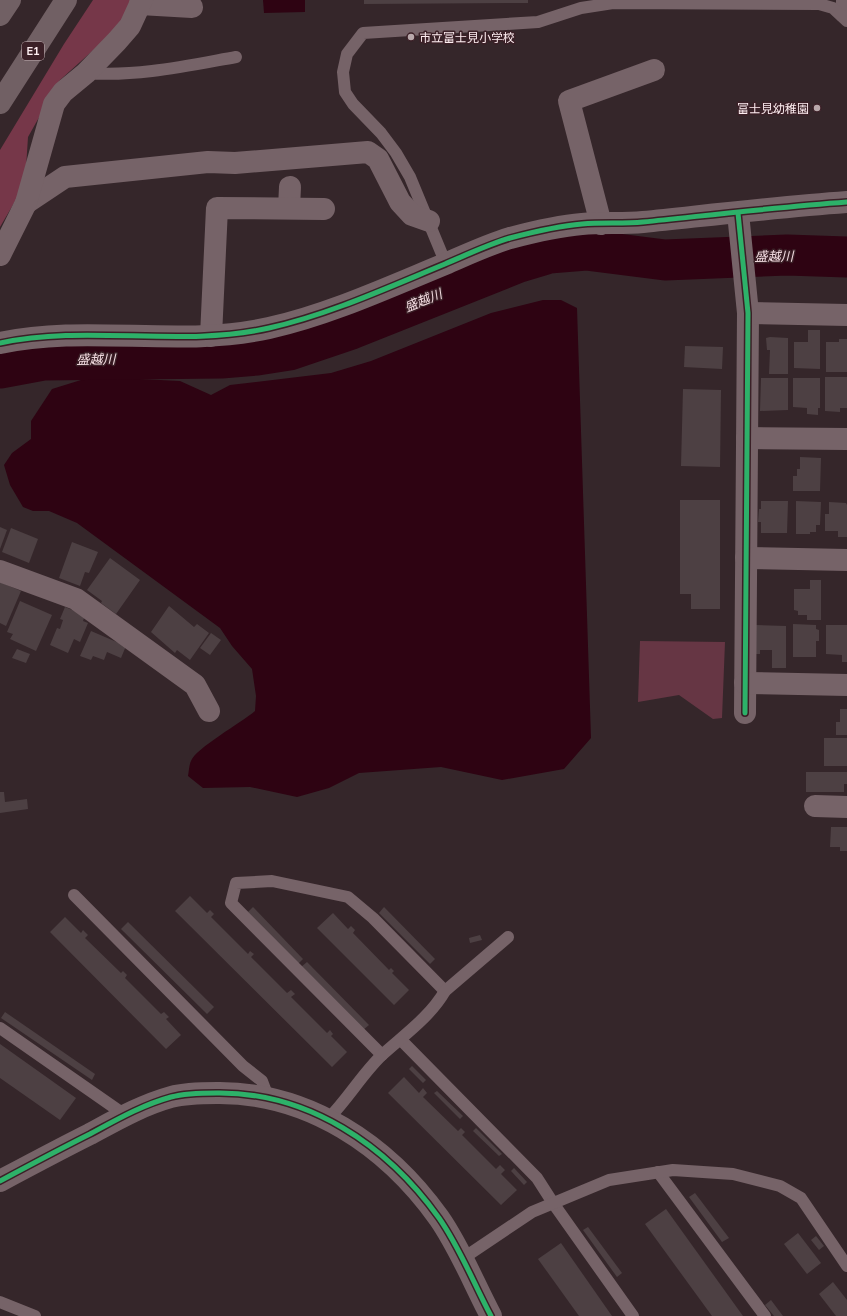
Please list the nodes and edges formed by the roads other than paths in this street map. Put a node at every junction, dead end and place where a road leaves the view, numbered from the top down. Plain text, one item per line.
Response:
1 (10, 0) edge
2 (66, 0) edge
3 (842, 0) edge
4 (141, 2) edge
5 (192, 7) dead end
6 (0, 15) edge
7 (845, 19) edge
8 (236, 57) dead end
9 (654, 70) dead end
10 (86, 74) junction
11 (0, 103) edge
12 (847, 202) edge
13 (26, 203) junction
14 (324, 209) dead end
15 (738, 213) junction
16 (429, 221) junction
17 (601, 224) junction
18 (0, 255) edge
19 (446, 264) junction
20 (748, 313) junction
21 (847, 315) edge
22 (211, 336) junction
23 (0, 343) edge
24 (747, 438) junction
25 (847, 439) edge
26 (746, 558) junction
27 (847, 560) edge
28 (0, 571) edge
29 (745, 683) junction
30 (847, 685) edge
31 (208, 711) dead end
32 (745, 713) dead end
33 (815, 806) dead end
34 (847, 807) edge
35 (74, 895) dead end
36 (508, 937) dead end
37 (445, 991) junction
38 (0, 1028) edge
39 (400, 1040) junction
40 (382, 1055) junction
41 (268, 1097) junction
42 (125, 1115) junction
43 (328, 1119) junction
44 (658, 1172) junction
45 (3, 1175) edge
46 (553, 1203) junction
47 (462, 1260) junction
48 (847, 1266) edge
49 (0, 1302) edge
50 (35, 1316) edge
51 (491, 1316) edge
52 (633, 1316) edge
53 (765, 1316) edge

1 - 6 highway
2 - 11 highway, E1
3 - 7 lane
4 - 5 street
4 - 10 street
7 - 16 lane
8 - 10 lane
9 - 17 street
10 - 13 street
12 - 15 street
13 - 16 street
13 - 18 street
14 - 22 street
15 - 17 street
15 - 20 street
16 - 19 lane
17 - 19 street
19 - 22 street
20 - 21 street
20 - 24 street
22 - 23 street
24 - 25 street
24 - 26 street
26 - 27 street
26 - 29 street
28 - 31 street
29 - 30 street
29 - 32 street
33 - 34 street
35 - 41 lane
36 - 37 lane
37 - 39 lane
37 - 40 lane
38 - 42 lane
39 - 40 lane
39 - 46 lane
40 - 43 lane
41 - 42 street
41 - 43 street
42 - 45 street
43 - 47 street
44 - 46 lane
44 - 48 lane
44 - 53 lane
46 - 47 lane
46 - 52 lane
47 - 51 street
49 - 50 lane

